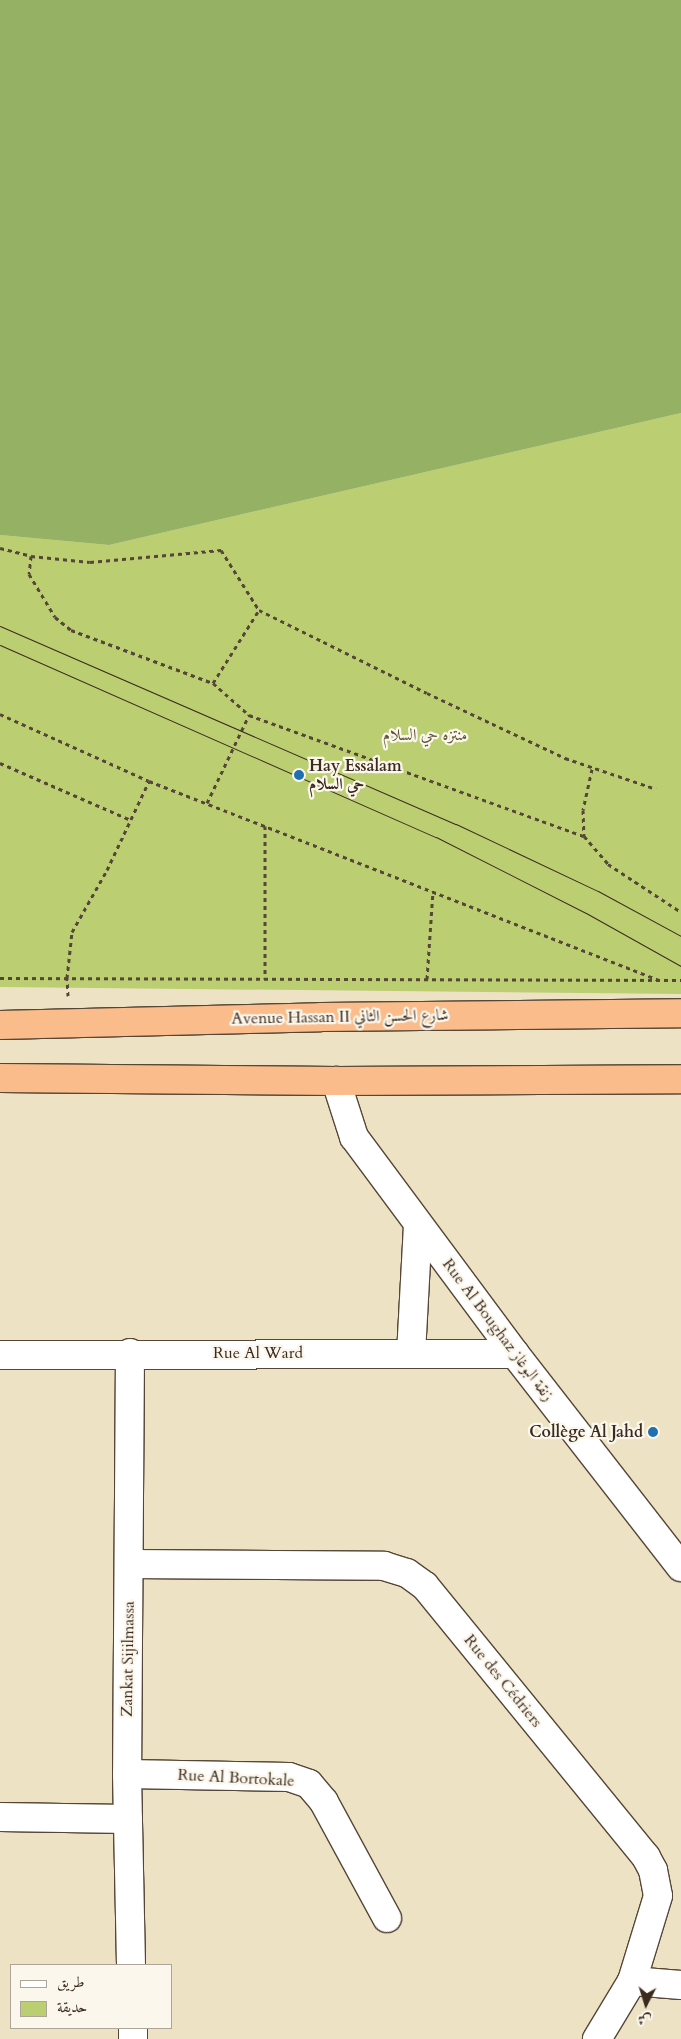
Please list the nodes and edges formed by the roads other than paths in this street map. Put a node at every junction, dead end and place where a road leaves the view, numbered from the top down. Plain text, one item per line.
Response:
1 (681, 1013) edge
2 (0, 1025) edge
3 (0, 1078) edge
4 (681, 1079) edge
5 (336, 1081) junction
6 (418, 1225) junction
7 (130, 1353) junction
8 (411, 1354) junction
9 (516, 1354) junction
10 (0, 1355) edge
11 (129, 1564) junction
12 (681, 1567) edge
13 (126, 1774) junction
14 (0, 1817) edge
15 (128, 1819) junction
16 (387, 1918) dead end
17 (131, 1964) edge
18 (632, 1981) junction
19 (681, 1985) edge
20 (597, 2039) edge

1 - 2 highway, Avenue Hassan II شارع الحسن الثاني
3 - 5 highway
4 - 5 highway
5 - 6 street, Rue Al Boughaz زنقة البوغاز
6 - 8 street
6 - 9 street, Rue Al Boughaz زنقة البوغاز
7 - 8 street, Rue Al Ward
7 - 10 street, Rue Al Ward
7 - 11 street, Zankat Sijilmassa
8 - 9 street, Rue Al Ward
9 - 12 street, Rue Al Boughaz زنقة البوغاز
11 - 13 street, Zankat Sijilmassa
11 - 18 street, Rue des Cédriers
13 - 15 street, Zankat Sijilmassa
13 - 16 street, Rue Al Bortokale
14 - 15 street
15 - 17 street, Zankat Sijilmassa
18 - 19 street
18 - 20 street, Rue des Cédriers

